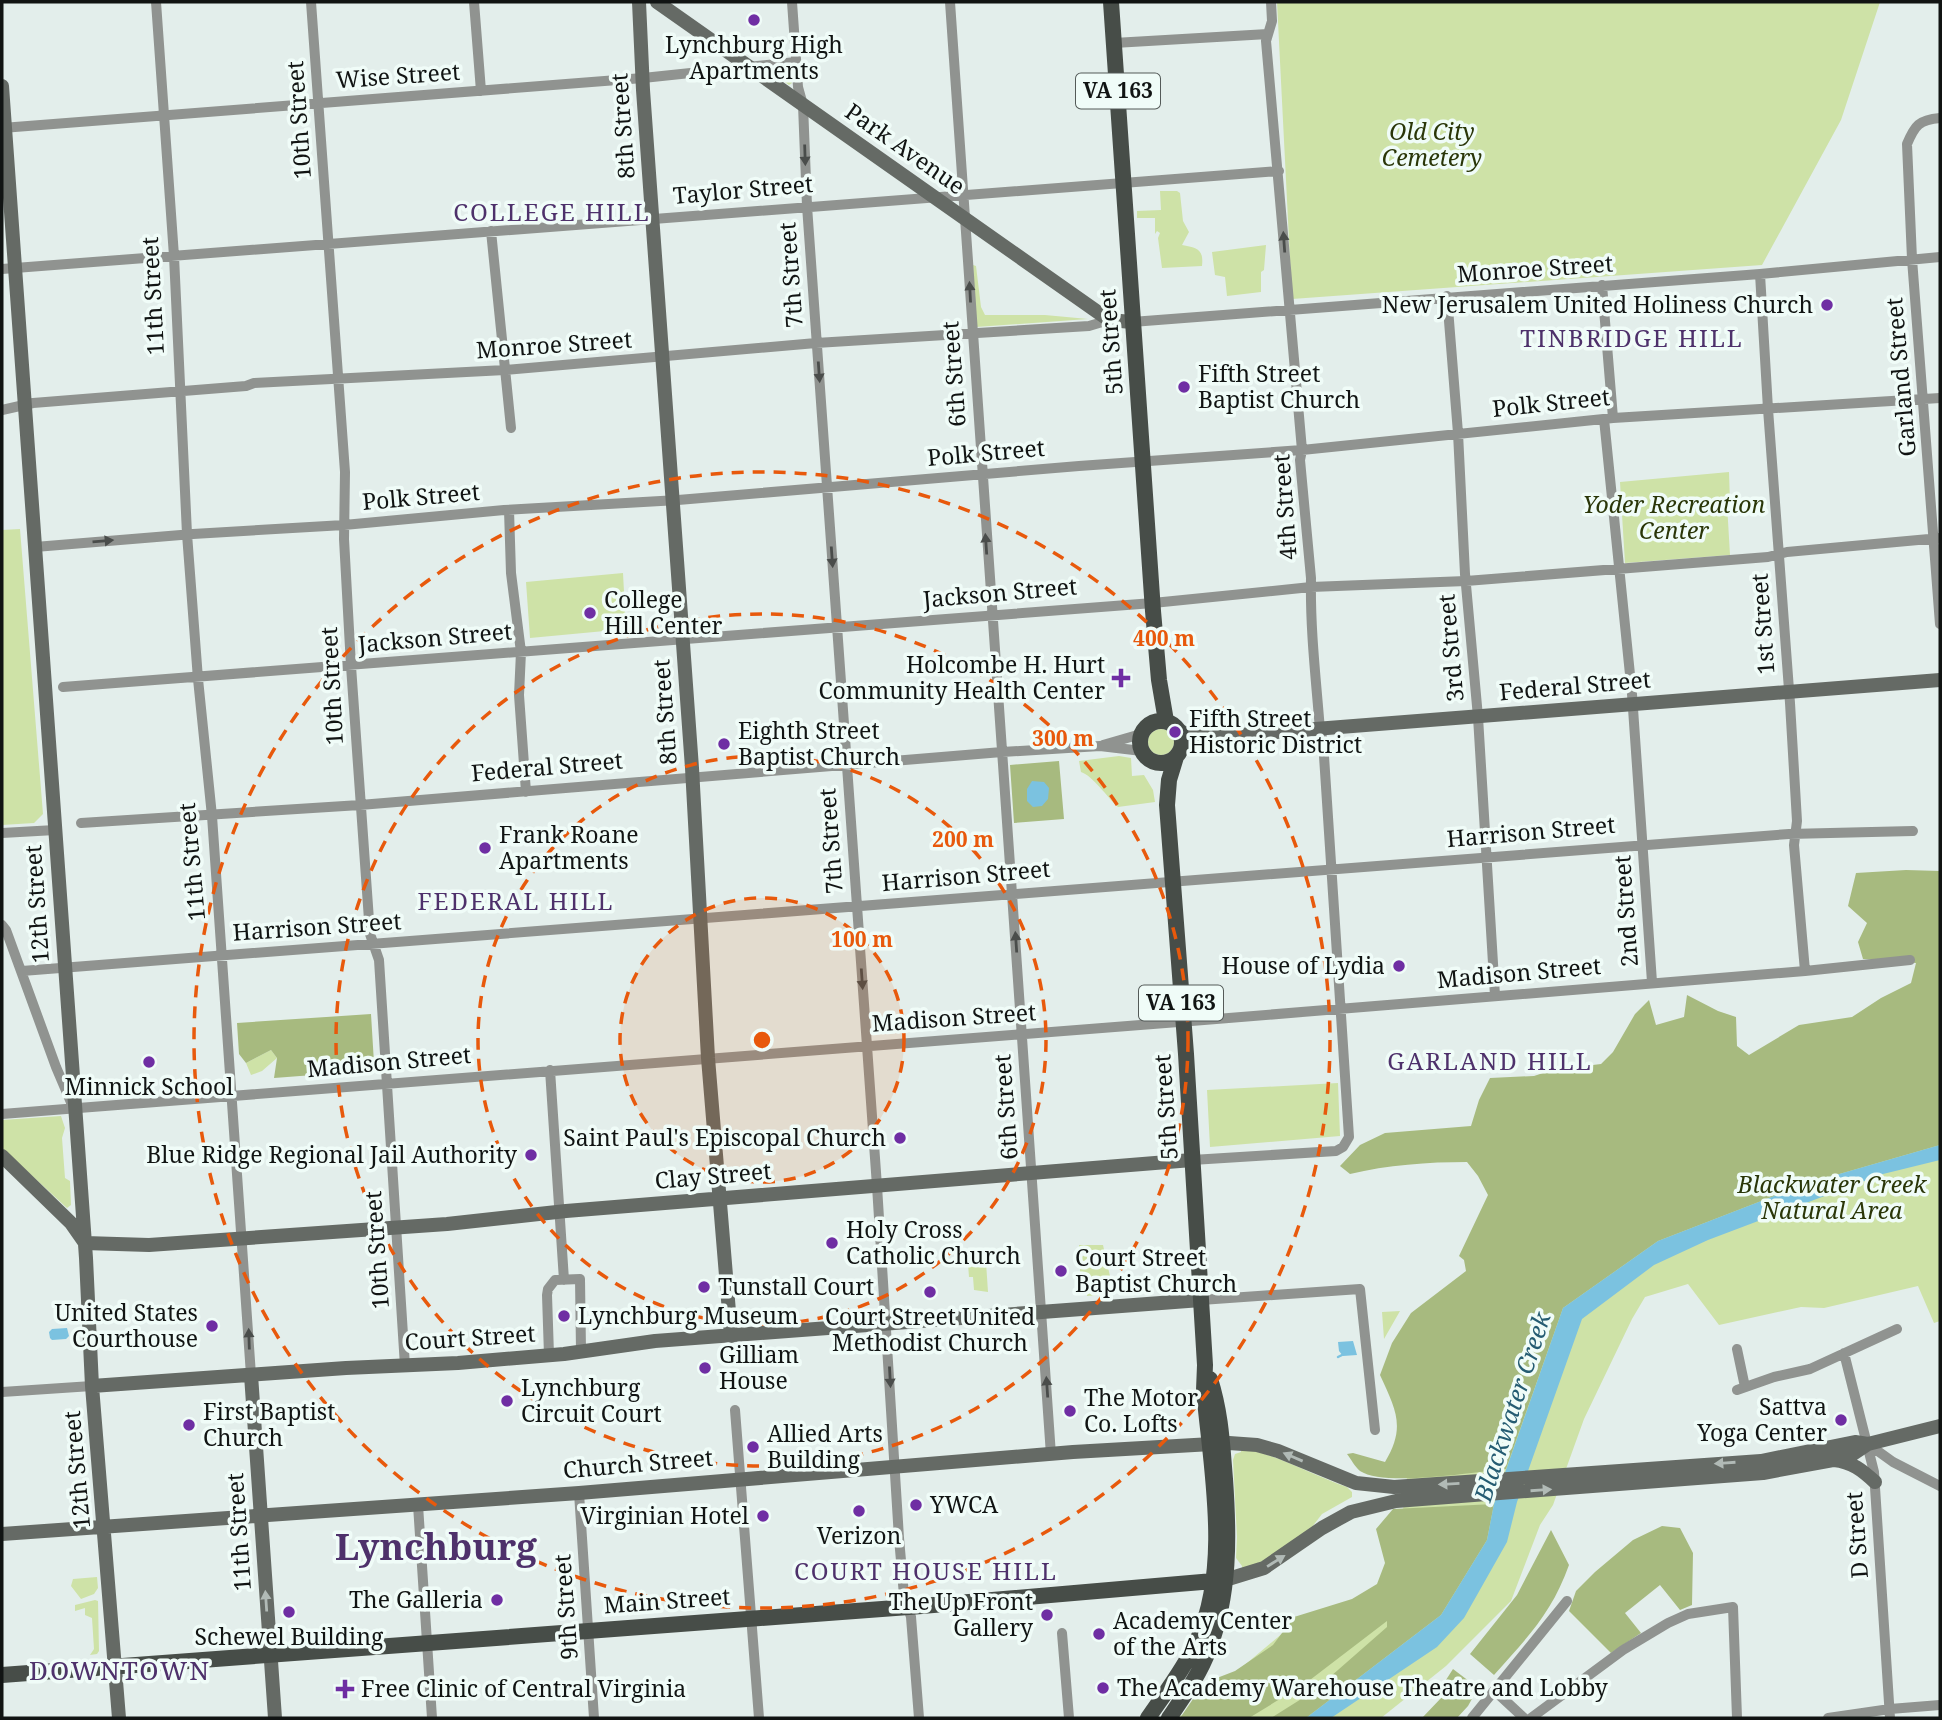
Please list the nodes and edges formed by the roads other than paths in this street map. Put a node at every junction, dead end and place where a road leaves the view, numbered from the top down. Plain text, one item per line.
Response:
1 (156, 2) edge
2 (311, 2) edge
3 (474, 2) edge
4 (639, 2) edge
5 (657, 2) edge
6 (792, 2) edge
7 (950, 2) edge
8 (1111, 2) edge
9 (1271, 2) edge
10 (1268, 33) junction
11 (1114, 43) junction
12 (796, 62) junction
13 (750, 67) junction
14 (642, 78) junction
15 (2, 86) edge
16 (481, 91) junction
17 (318, 103) junction
18 (803, 105) junction
19 (164, 115) junction
20 (1940, 118) edge
21 (3, 128) edge
22 (1279, 170) junction
23 (1124, 181) junction
24 (962, 195) junction
25 (932, 197) junction
26 (807, 206) junction
27 (653, 218) junction
28 (966, 220) junction
29 (491, 231) junction
30 (329, 244) junction
31 (174, 256) junction
32 (1940, 257) edge
33 (1912, 259) junction
34 (8, 268) edge
35 (1760, 274) junction
36 (1602, 285) junction
37 (1447, 296) junction
38 (1290, 309) junction
39 (1109, 320) junction
40 (1132, 322) junction
41 (972, 334) junction
42 (816, 343) junction
43 (663, 357) junction
44 (505, 370) junction
45 (339, 379) junction
46 (180, 391) junction
47 (1940, 398) edge
48 (1924, 400) junction
49 (24, 406) junction
50 (2, 410) edge
51 (1768, 410) junction
52 (1609, 418) junction
53 (511, 428) dead end
54 (1458, 433) junction
55 (1302, 450) junction
56 (1143, 461) junction
57 (981, 475) junction
58 (828, 489) junction
59 (673, 500) junction
60 (509, 510) junction
61 (344, 525) junction
62 (187, 534) junction
63 (1937, 538) edge
64 (35, 547) junction
65 (1778, 554) junction
66 (1620, 569) junction
67 (1466, 581) junction
68 (1311, 587) junction
69 (1153, 603) junction
70 (992, 615) junction
71 (1940, 624) edge
72 (838, 627) junction
73 (683, 640) junction
74 (521, 652) junction
75 (351, 666) junction
76 (198, 679) junction
77 (1940, 680) edge
78 (62, 687) dead end
79 (1789, 691) junction
80 (1632, 705) junction
81 (1478, 717) junction
82 (1153, 726) junction
83 (1320, 730) junction
84 (1179, 745) junction
85 (1100, 746) junction
86 (1002, 752) junction
87 (1145, 756) junction
88 (846, 765) junction
89 (692, 777) junction
90 (526, 792) junction
91 (360, 805) junction
92 (1167, 805) junction
93 (212, 816) junction
94 (81, 823) dead end
95 (55, 830) junction
96 (1913, 831) dead end
97 (2, 833) edge
98 (1796, 834) junction
99 (1642, 845) junction
100 (1486, 857) junction
101 (1331, 869) junction
102 (1172, 881) junction
103 (1013, 893) junction
104 (856, 905) junction
105 (701, 918) junction
106 (2, 925) edge
107 (374, 944) junction
108 (222, 956) junction
109 (1910, 960) dead end
110 (65, 968) junction
111 (22, 971) junction
112 (1805, 971) junction
113 (1652, 982) junction
114 (1495, 996) junction
115 (1342, 1009) junction
116 (1183, 1022) junction
117 (1023, 1034) junction
118 (866, 1046) junction
119 (708, 1058) junction
120 (550, 1070) junction
121 (386, 1083) junction
122 (232, 1097) junction
123 (74, 1109) junction
124 (2, 1114) edge
125 (1343, 1147) joint
126 (2, 1156) edge
127 (1192, 1160) junction
128 (1032, 1174) junction
129 (877, 1186) junction
130 (720, 1198) junction
131 (559, 1211) junction
132 (398, 1227) junction
133 (243, 1238) junction
134 (85, 1243) junction
135 (564, 1280) junction
136 (1201, 1300) junction
137 (1043, 1313) junction
138 (887, 1325) junction
139 (1897, 1329) dead end
140 (731, 1336) junction
141 (1737, 1349) dead end
142 (581, 1351) junction
143 (1844, 1353) junction
144 (549, 1355) junction
145 (405, 1366) junction
146 (251, 1375) junction
147 (92, 1385) junction
148 (2, 1392) edge
149 (735, 1410) dead end
150 (1940, 1426) edge
151 (1375, 1430) dead end
152 (1216, 1444) junction
153 (1868, 1444) junction
154 (1052, 1455) junction
155 (1833, 1460) junction
156 (1794, 1462) junction
157 (895, 1466) junction
158 (740, 1479) junction
159 (1875, 1482) junction
160 (1356, 1483) junction
161 (1940, 1486) edge
162 (579, 1493) junction
163 (1395, 1494) junction
164 (418, 1505) junction
165 (261, 1516) junction
166 (104, 1527) junction
167 (1322, 1528) junction
168 (2, 1534) edge
169 (1219, 1581) junction
170 (1567, 1601) dead end
171 (908, 1607) junction
172 (752, 1618) junction
173 (588, 1630) junction
174 (1062, 1633) dead end
175 (427, 1643) junction
176 (270, 1656) junction
177 (116, 1667) junction
178 (2, 1675) edge
179 (1496, 1692) junction
180 (1940, 1705) edge
181 (1890, 1713) edge
182 (119, 1718) edge
183 (275, 1718) edge
184 (432, 1718) edge
185 (594, 1718) edge
186 (759, 1718) edge
187 (919, 1718) edge
188 (1069, 1718) edge
189 (1148, 1718) edge
190 (1169, 1718) edge
191 (1472, 1718) edge
192 (1524, 1718) edge
193 (1531, 1718) edge
194 (1737, 1718) edge
195 (1828, 1718) edge

1 - 19 street, 11th Street
2 - 17 street, 10th Street
3 - 16 street
4 - 14 street, 8th Street
5 - 13 street, Park Avenue
6 - 12 street, 7th Street
7 - 24 street, 6th Street
8 - 11 main road, 5th Street / VA 163
9 - 10 street, 4th Street
10 - 11 street
10 - 22 street, 4th Street
11 - 23 main road, 5th Street / VA 163
12 - 13 street, Wise Street
12 - 18 street, 7th Street
13 - 14 street, Wise Street
13 - 18 street, Park Avenue
14 - 16 street, Wise Street
14 - 27 street, 8th Street
15 - 21 street, 12th Street
16 - 17 street, Wise Street
17 - 19 street, Wise Street
17 - 30 street, 10th Street
18 - 25 street, Park Avenue
18 -> 26 street, 7th Street
19 - 21 street, Wise Street
19 - 31 street, 11th Street
20 - 33 street, Garland Street
21 - 34 street, 12th Street
22 - 23 street, Taylor Street
38 -> 22 street, 4th Street
23 - 24 street, Taylor Street
23 - 40 main road, 5th Street / VA 163
24 - 25 street, Taylor Street
24 - 28 street, 6th Street
25 - 26 street, Taylor Street
25 - 28 street, Park Avenue
26 - 27 street, Taylor Street
26 - 42 street, 7th Street
27 - 29 street, Taylor Street
27 - 43 street, 8th Street
28 - 39 street, Park Avenue
41 -> 28 street, 6th Street
29 - 30 street, Taylor Street
29 - 44 street
30 - 31 street, Taylor Street
30 - 45 street, 10th Street
31 - 34 street, Taylor Street
31 - 46 street, 11th Street
32 - 33 street, Monroe Street
33 - 35 street, Monroe Street
33 - 48 street, Garland Street
34 - 49 street, 12th Street
35 - 36 street, Monroe Street
35 - 51 street, 1st Street
36 - 37 street, Monroe Street
36 - 52 street, 2nd Street
37 - 38 street, Monroe Street
37 - 54 street, 3rd Street
38 - 40 street, Monroe Street
38 - 55 street, 4th Street
39 - 40 street, Park Avenue
39 - 41 street, Monroe Street
40 - 56 main road, 5th Street / VA 163
41 - 42 street, Monroe Street
41 - 57 street, 6th Street
42 - 43 street, Monroe Street
42 -> 58 street, 7th Street
43 - 44 street, Monroe Street
43 - 59 street, 8th Street
44 - 45 street, Monroe Street
44 - 53 street
45 - 46 street, Monroe Street
45 - 61 street, 10th Street
46 - 49 street, Monroe Street
46 - 62 street, 11th Street
47 - 48 street, Polk Street
48 - 51 street, Polk Street
48 - 63 street, Garland Street
49 - 50 street, Monroe Street
49 - 64 street, 12th Street
51 - 52 street, Polk Street
51 - 65 street, 1st Street
52 - 54 street, Polk Street
52 - 66 street, 2nd Street
54 - 55 street, Polk Street
54 - 67 street, 3rd Street
55 - 56 street, Polk Street
55 - 68 street, 4th Street
56 - 57 street, Polk Street
56 - 69 main road, 5th Street / VA 163
57 - 58 street, Polk Street
70 -> 57 street, 6th Street
58 - 59 street, Polk Street
58 -> 72 street, 7th Street
59 - 60 street, Polk Street
59 - 73 street, 8th Street
60 - 61 street, Polk Street
60 - 74 street
61 - 62 street, Polk Street
61 - 75 street, 10th Street
64 -> 62 street, Polk Street
62 - 76 street, 11th Street
63 - 65 street, Jackson Street
63 - 71 street, Garland Street
64 - 95 street, 12th Street
65 - 66 street, Jackson Street
65 - 79 street, 1st Street
66 - 67 street, Jackson Street
66 - 80 street, 2nd Street
67 - 68 street, Jackson Street
67 - 81 street, 3rd Street
68 - 69 street, Jackson Street
68 - 83 street, 4th Street
69 - 70 street, Jackson Street
69 - 82 main road, 5th Street / VA 163
70 - 72 street, Jackson Street
70 - 86 street, 6th Street
72 - 73 street, Jackson Street
72 - 88 street, 7th Street
73 - 74 street, Jackson Street
73 - 89 street, 8th Street
74 - 75 street, Jackson Street
74 - 90 street
75 - 76 street, Jackson Street
75 - 91 street, 10th Street
76 - 78 street, Jackson Street
76 - 93 street, 11th Street
77 - 79 street, Federal Street
79 - 80 street, Federal Street
79 - 98 street, 1st Street
80 - 81 street, Federal Street
80 - 99 street, 2nd Street
81 - 83 street, Federal Street
81 - 100 street, 3rd Street
82 - 84 main road
82 - 85 street, Federal Street
82 - 87 main road, 5th Street
83 - 84 street, Federal Street
83 - 101 street, 4th Street
84 - 87 main road
84 - 92 main road, 5th Street / VA 163
85 - 86 street, Federal Street
85 - 87 street, Federal Street
86 - 88 street, Federal Street
86 - 103 street, 6th Street
87 - 92 main road, 5th Street / VA 163
88 - 89 street, Federal Street
88 - 104 street, 7th Street
89 - 90 street, Federal Street
89 - 105 street, 8th Street
90 - 91 street, Federal Street
91 - 93 street, Federal Street
91 - 107 street, 10th Street
92 - 102 main road, 5th Street / VA 163
93 - 94 street, Federal Street
93 - 108 street, 11th Street
95 - 97 street
95 - 110 street, 12th Street
96 - 98 street, Harrison Street
98 - 99 street, Harrison Street
98 - 112 street, 1st Street
99 - 100 street, Harrison Street
99 - 113 street, 2nd Street
100 - 101 street, Harrison Street
100 - 114 street, 3rd Street
101 - 102 street, Harrison Street
101 - 115 street, 4th Street
102 - 103 street, Harrison Street
102 - 116 main road, 5th Street / VA 163
103 - 104 street, Harrison Street
117 -> 103 street, 6th Street
104 - 105 street, Harrison Street
104 -> 118 street, 7th Street
105 - 107 street, Harrison Street
105 - 119 street, 8th Street
106 - 111 street
107 - 108 street, Harrison Street
107 - 121 street, 10th Street
108 - 110 street, Harrison Street
108 - 122 street, 11th Street
109 - 112 street, Madison Street
110 - 111 street, Harrison Street
110 - 123 street, 12th Street
111 - 123 street
112 - 113 street, Madison Street
113 - 114 street, Madison Street
114 - 115 street, Madison Street
115 - 116 street, Madison Street
115 - 125 street, 4th Street
116 - 117 street, Madison Street
116 - 127 main road, 5th Street / VA 163
117 - 118 street, Madison Street
117 - 128 street, 6th Street
118 - 119 street, Madison Street
118 - 129 street, 7th Street
119 - 120 street, Madison Street
119 - 130 street, 8th Street
120 - 121 street, Madison Street
120 - 131 street
121 - 122 street, Madison Street
121 - 132 street, 10th Street
122 - 123 street, Madison Street
122 - 133 street, 11th Street
123 - 124 street, Madison Street
123 - 134 street, 12th Street
125 - 127 street, Clay Street
126 - 134 street
127 - 128 street, Clay Street
127 - 136 main road, 5th Street / VA 163
128 - 129 street, Clay Street
128 - 137 street, 6th Street
129 - 130 street, Clay Street
129 - 138 street, 7th Street
130 - 131 street, Clay Street
130 - 140 street, 8th Street
131 - 132 street, Clay Street
131 - 135 street
132 - 133 street, Clay Street
132 - 145 street, 10th Street
133 - 134 street, Clay Street
146 -> 133 street, 11th Street
134 - 147 street, 12th Street
135 - 142 street
135 - 144 street
136 - 137 street, Court Street
136 - 151 street, Court Street
136 - 152 main road, 5th Street / VA 163
137 - 138 street, Court Street
154 -> 137 street, 6th Street
138 - 140 street, Court Street
138 -> 157 street, 7th Street
139 - 143 street
140 - 142 street, Court Street
141 - 143 street
142 - 144 street, Court Street
143 - 153 street, D Street
144 - 145 street, Court Street
145 - 146 street, Court Street
146 - 147 street, Court Street
146 - 165 street, 11th Street
147 - 148 street, Court Street
147 - 166 street, 12th Street
149 - 158 street
150 - 153 street
152 - 154 street, Church Street
160 -> 152 street, Church Street
152 - 169 main road, 5th Street
153 - 155 street
153 - 156 street
153 - 159 street, D Street
153 - 161 street
154 - 157 street, Church Street
155 - 156 street
155 - 159 street
156 - 163 street
157 - 158 street, Church Street
157 - 171 street, 7th Street
158 - 162 street, Church Street
158 - 172 street
159 - 181 street, D Street
160 - 163 street, Church Street
160 - 167 street
162 - 164 street, Church Street
162 - 173 street, 9th Street
163 - 167 street
164 - 165 street, Church Street
164 - 175 street
165 - 166 street, Church Street
176 -> 165 street, 11th Street
166 - 168 street, Church Street
166 - 177 street, 12th Street
169 -> 167 street, Main Street
169 - 171 main road, Main Street
169 - 189 main road, 5th Street
169 - 190 main road, 5th Street
170 - 179 street
171 - 172 main road, Main Street
171 - 187 street, 7th Street
172 - 173 main road, Main Street
172 - 186 street
173 - 175 main road, Main Street
173 - 185 street, 9th Street
174 - 188 street
175 - 176 main road, Main Street
175 - 184 street
176 - 177 main road, Main Street
176 - 183 street, 11th Street
177 - 178 main road, Main Street
177 - 182 street, 12th Street
179 - 191 street
179 - 192 street
180 - 181 street
181 - 195 street
193 - 194 street

